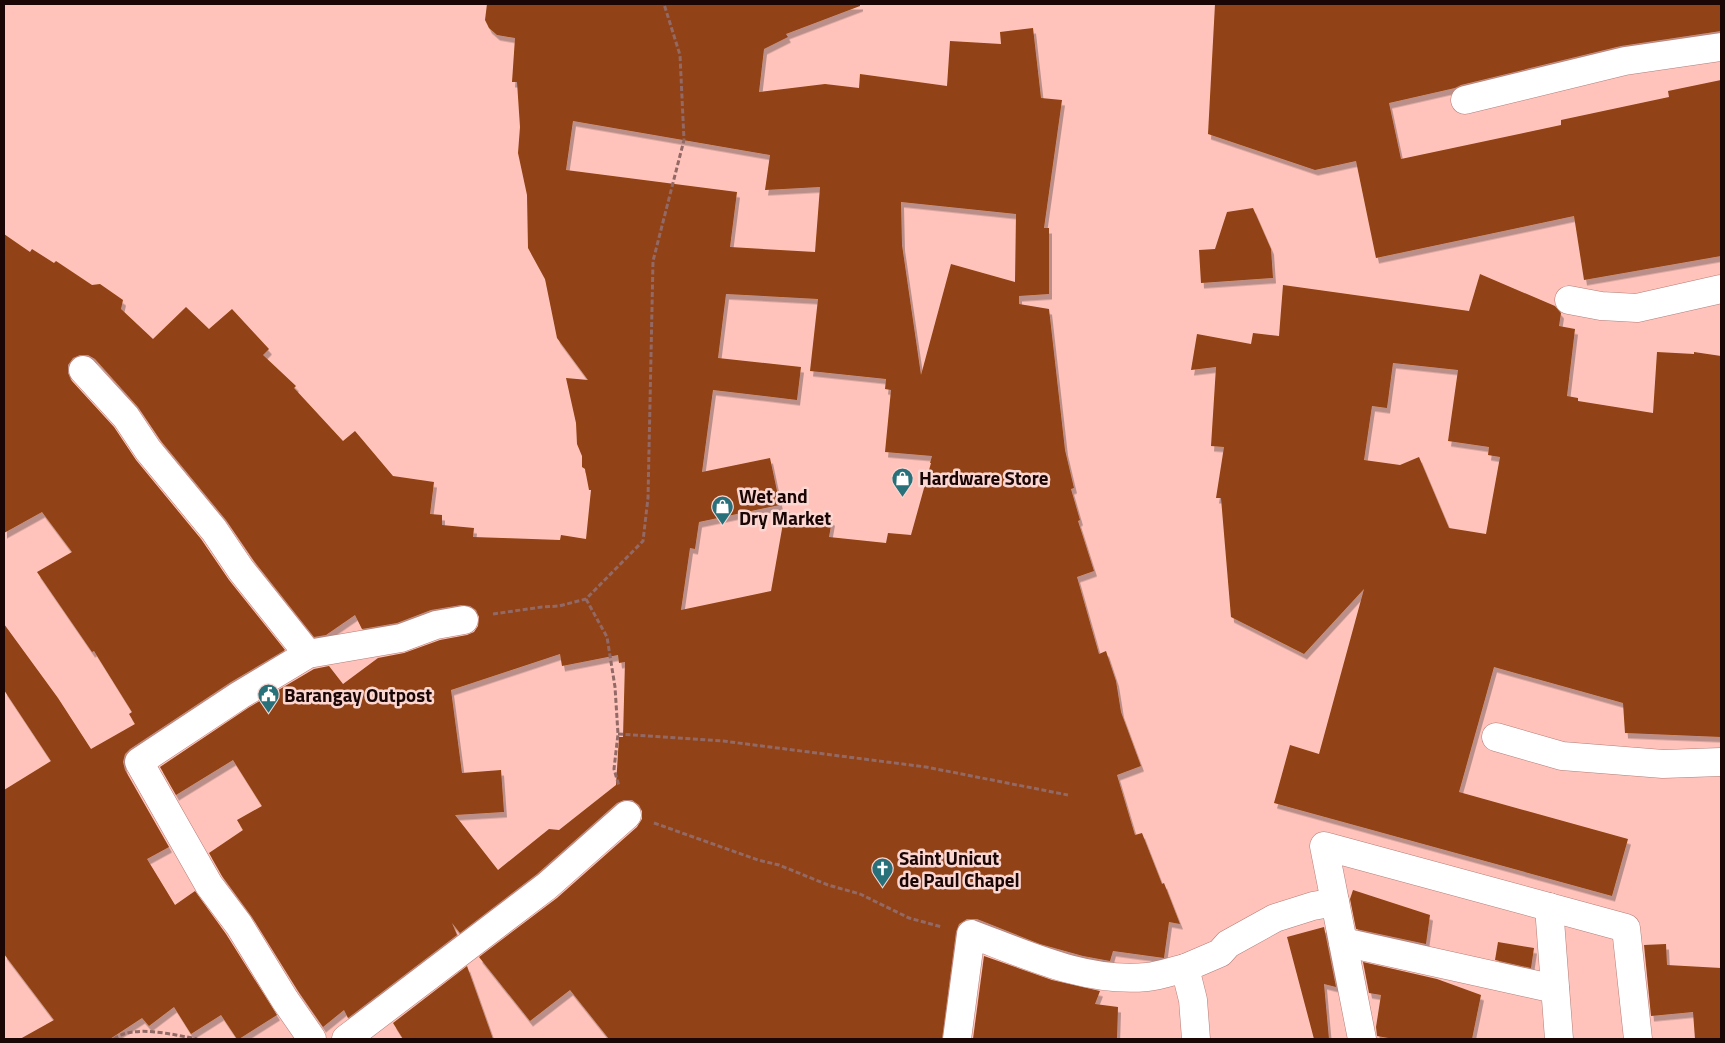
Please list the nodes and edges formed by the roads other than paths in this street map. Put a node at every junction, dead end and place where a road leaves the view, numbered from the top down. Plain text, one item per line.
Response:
1 (1721, 47) edge
2 (1465, 100) dead end
3 (1721, 289) edge
4 (1569, 300) dead end
5 (83, 370) dead end
6 (464, 620) road end
7 (308, 654) junction
8 (1496, 737) dead end
9 (1721, 762) edge
10 (627, 815) road end
11 (1335, 902) junction
12 (1549, 907) junction
13 (1343, 942) junction
14 (1185, 968) junction
15 (1555, 989) junction
16 (312, 1039) edge
17 (346, 1039) edge
18 (957, 1039) edge
19 (1196, 1039) edge
20 (1362, 1039) edge
21 (1558, 1039) edge
22 (1638, 1039) edge

1 - 2 street
3 - 4 street
5 - 7 street
6 - 7 street
7 - 16 street
8 - 9 street
10 - 17 street
11 - 12 street
11 - 13 street
11 - 14 street
12 - 15 street
12 - 22 street
13 - 15 street
13 - 20 street
14 - 18 street
14 - 19 street
15 - 21 street

